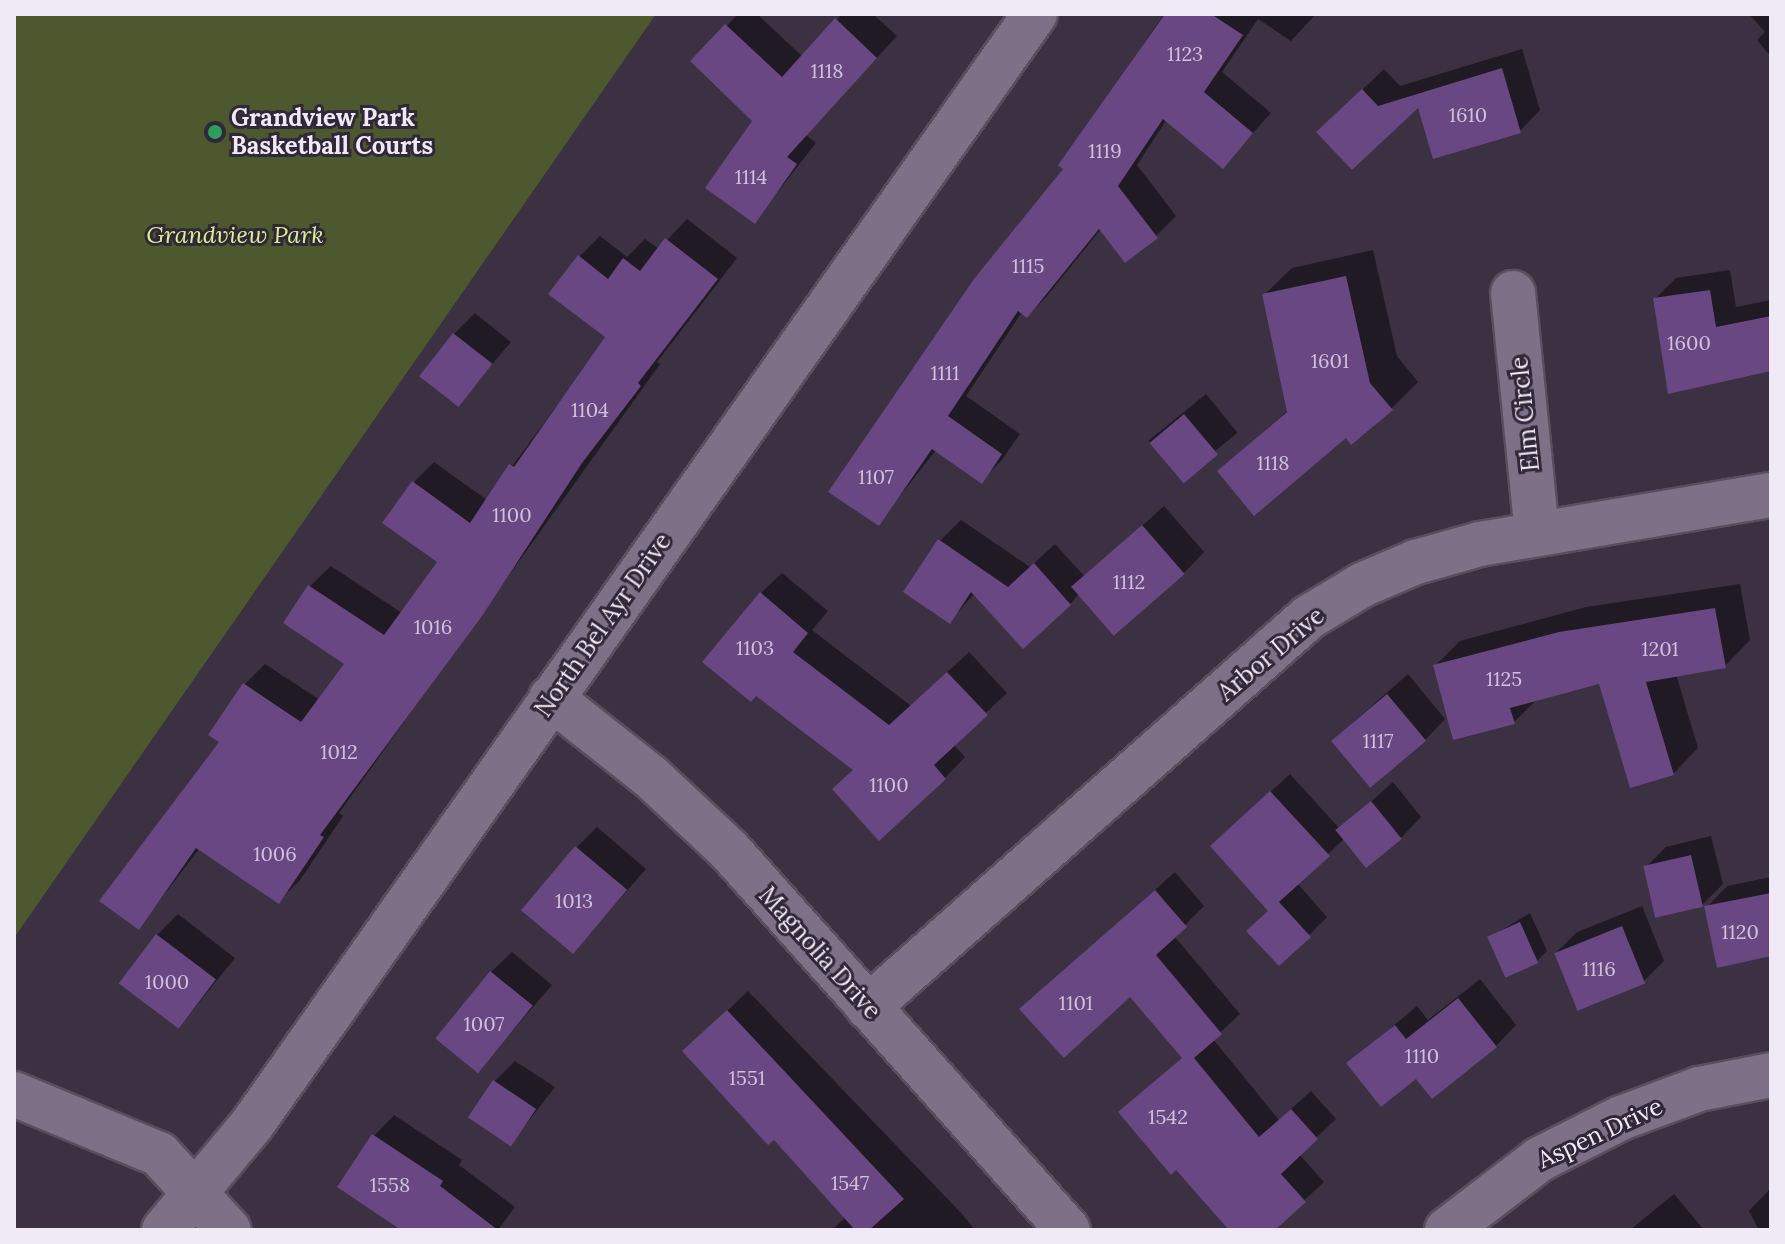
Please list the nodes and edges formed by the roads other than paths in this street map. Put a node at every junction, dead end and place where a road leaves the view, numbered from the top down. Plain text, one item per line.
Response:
1 (1035, 14) edge
2 (1513, 293) dead end
3 (1771, 495) edge
4 (1537, 534) junction
5 (551, 698) junction
6 (868, 1007) junction
7 (1771, 1075) edge
8 (14, 1094) edge
9 (198, 1193) junction
10 (164, 1230) edge
11 (229, 1230) edge
12 (1068, 1230) edge
13 (1447, 1230) edge

1 - 5 street, North Bel Ayr Drive
2 - 4 street, Elm Circle
3 - 4 street, Arbor Drive
4 - 6 street, Arbor Drive
5 - 6 street, Magnolia Drive
5 - 9 street, North Bel Ayr Drive
6 - 12 street, Magnolia Drive
7 - 13 street, Aspen Drive
8 - 9 street
9 - 10 street, North Bel Ayr Drive
9 - 11 street

